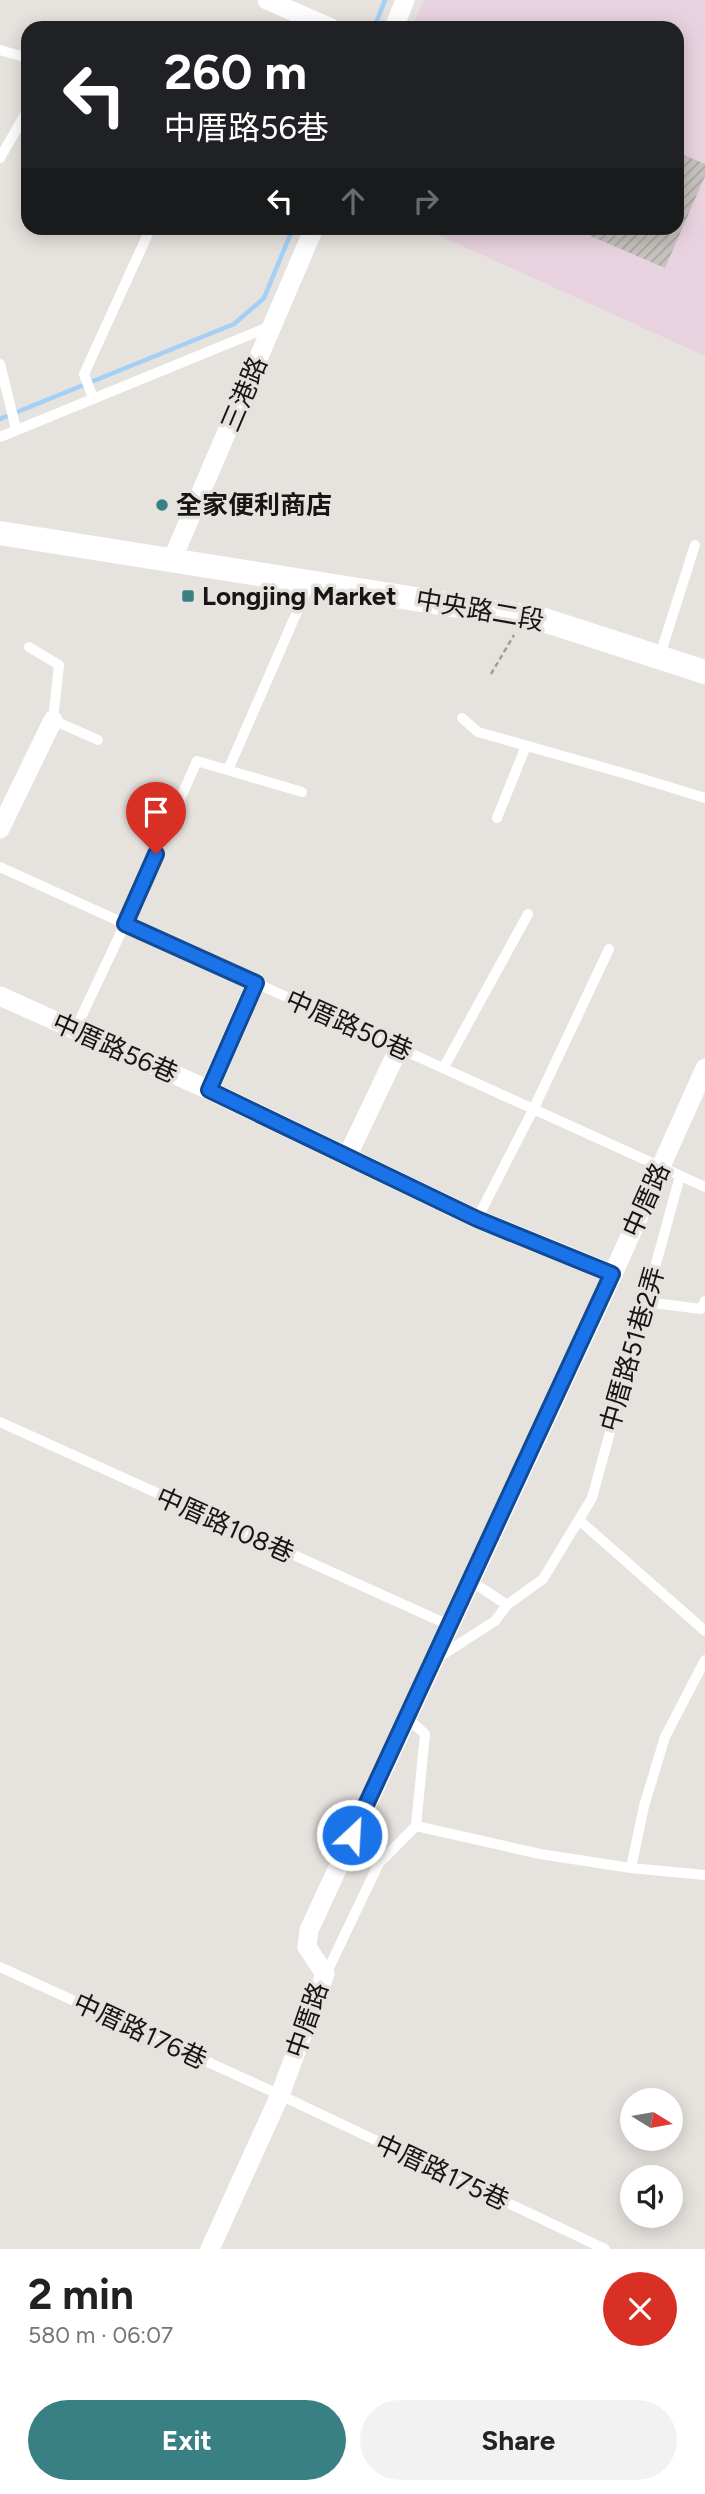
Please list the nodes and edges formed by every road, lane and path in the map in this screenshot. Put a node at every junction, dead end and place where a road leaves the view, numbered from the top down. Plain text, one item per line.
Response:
1 (267, 0) edge
2 (405, 0) edge
3 (315, 21) edge
4 (397, 21) edge
5 (0, 50) edge
6 (21, 56) edge
7 (21, 121) edge
8 (0, 158) edge
9 (311, 235) edge
10 (147, 236) dead end
11 (274, 324) junction
12 (0, 364) edge
13 (93, 398) junction
14 (16, 429) junction
15 (0, 438) edge
16 (0, 533) edge
17 (695, 545) dead end
18 (172, 560) junction
19 (310, 581) junction
20 (525, 616) junction
21 (29, 647) dead end
22 (660, 656) junction
23 (705, 672) edge
24 (491, 674) dead end
25 (462, 718) dead end
26 (53, 720) junction
27 (98, 740) dead end
28 (526, 746) junction
29 (228, 770) junction
30 (302, 792) dead end
31 (705, 798) edge
32 (497, 818) dead end
33 (0, 829) edge
34 (0, 867) edge
35 (528, 914) dead end
36 (125, 924) junction
37 (609, 949) dead end
38 (256, 983) junction
39 (0, 996) edge
40 (75, 1030) junction
41 (399, 1048) junction
42 (443, 1067) junction
43 (705, 1068) edge
44 (209, 1090) junction
45 (533, 1110) junction
46 (347, 1157) junction
47 (660, 1167) junction
48 (680, 1176) junction
49 (705, 1187) edge
50 (477, 1219) junction
51 (612, 1274) junction
52 (705, 1301) edge
53 (646, 1303) junction
54 (0, 1422) edge
55 (579, 1520) junction
56 (471, 1581) junction
57 (507, 1605) junction
58 (450, 1626) junction
59 (705, 1631) edge
60 (705, 1660) edge
61 (433, 1661) junction
62 (406, 1717) junction
63 (416, 1826) junction
64 (631, 1868) junction
65 (705, 1875) edge
66 (0, 1967) edge
67 (325, 1974) junction
68 (280, 2095) junction
69 (210, 2249) edge
70 (605, 2249) edge

1 - 3 street
2 - 4 street
5 - 6 lane
7 - 8 lane
9 - 11 street, 三港路
10 - 13 lane
11 - 13 lane
11 - 18 street, 三港路
12 - 14 lane
13 - 14 lane
14 - 15 lane
16 - 18 street, 中央路二段
17 - 22 lane
18 - 19 street, 中央路二段
19 - 20 street, 中央路二段
19 - 29 lane
20 - 22 street, 中央路二段
20 - 24 path
21 - 26 lane
22 - 23 street, 中央路二段
25 - 28 lane
26 - 27 lane
26 - 33 street
28 - 31 lane
28 - 32 lane
29 - 30 lane
29 - 36 lane
34 - 36 lane, 中厝路50巷
35 - 42 lane
36 - 38 lane, 中厝路50巷
36 - 40 lane
37 - 45 lane
38 - 41 lane, 中厝路50巷
38 - 44 street
39 - 40 street, 中厝路56巷
40 - 44 street, 中厝路56巷
41 - 42 lane, 中厝路50巷
41 - 46 street
42 - 45 lane, 中厝路50巷
43 - 47 street, 中厝路
44 - 46 street, 中厝路56巷
45 - 47 lane, 中厝路50巷
45 - 50 lane
46 - 50 street, 中厝路56巷
47 - 48 lane, 中厝路50巷
47 - 51 street, 中厝路
48 - 49 lane, 中厝路50巷
48 - 53 lane, 中厝路51巷2弄
50 - 51 street, 中厝路56巷
51 - 56 street, 中厝路
52 - 53 lane
53 - 55 lane, 中厝路51巷2弄
54 - 58 lane, 中厝路108巷
55 - 57 lane, 中厝路51巷2弄
55 - 59 lane
56 - 57 lane
56 - 58 street, 中厝路
57 - 61 lane, 中厝路51巷2弄
58 - 61 street, 中厝路
60 - 64 lane
61 - 62 street, 中厝路
62 - 63 lane
62 - 67 street, 中厝路
63 - 64 lane
63 - 67 lane
64 - 65 lane
66 - 68 lane, 中厝路176巷
67 - 68 street, 中厝路
68 - 69 street, 中厝路
68 - 70 lane, 中厝路175巷

